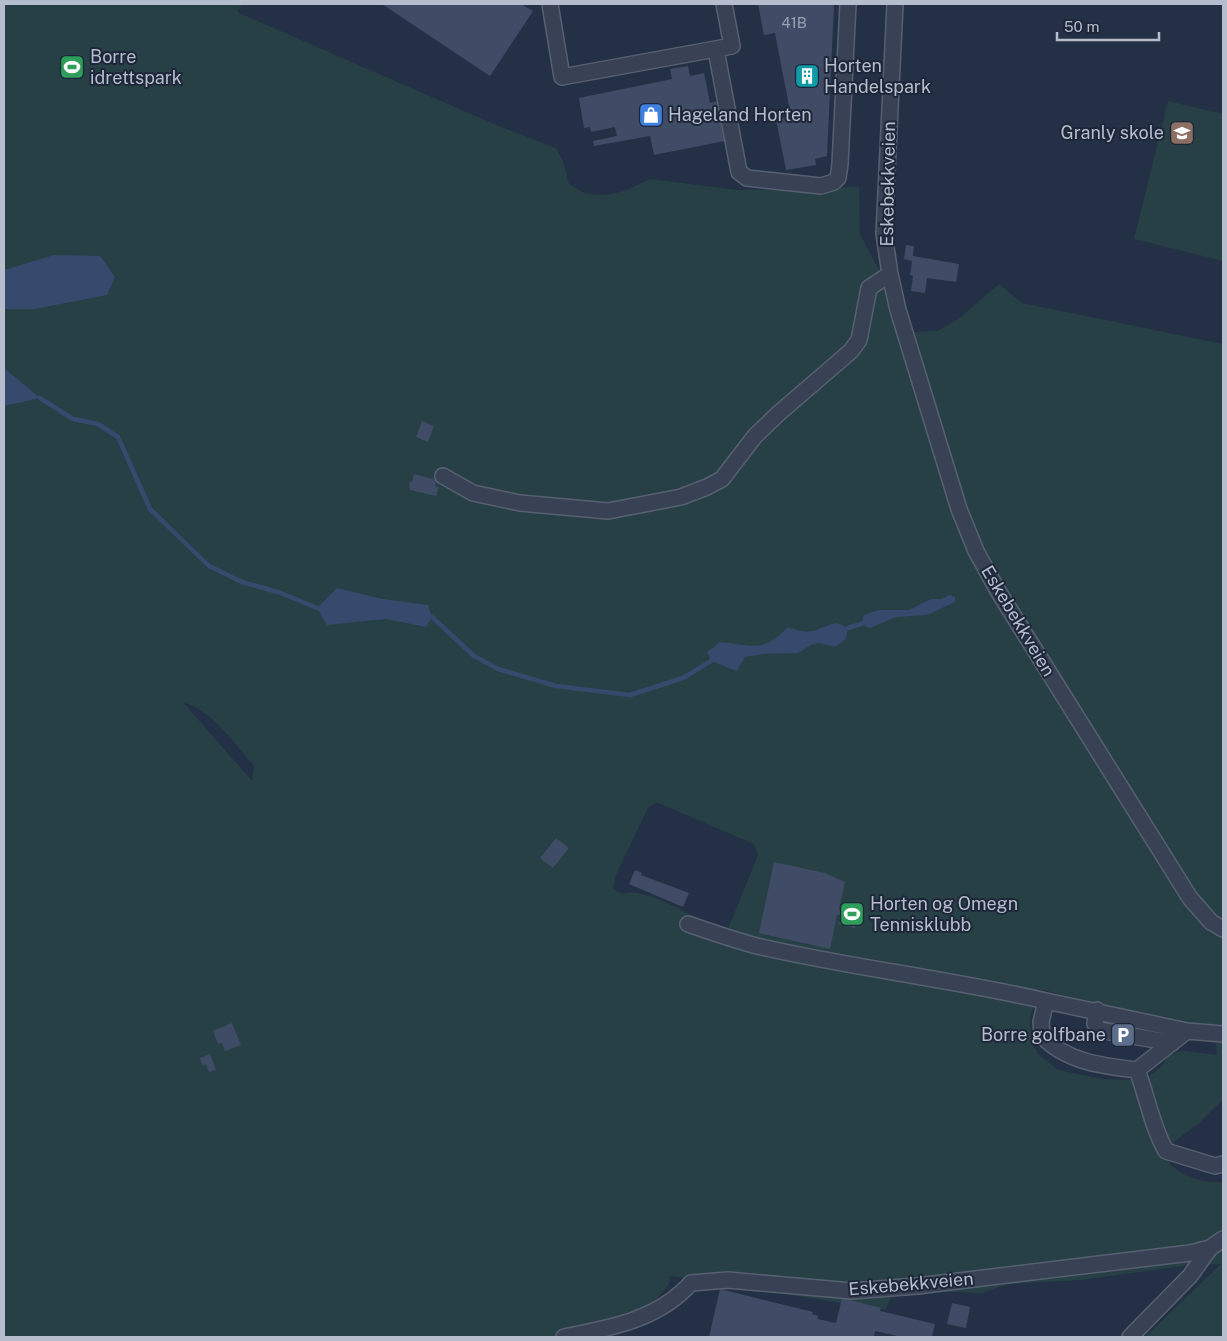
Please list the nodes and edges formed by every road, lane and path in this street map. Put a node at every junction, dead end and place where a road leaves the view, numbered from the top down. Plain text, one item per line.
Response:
1 (553, 4) edge
2 (724, 4) edge
3 (848, 4) edge
4 (895, 4) edge
5 (716, 50) junction
6 (890, 274) junction
7 (443, 476) dead end
8 (688, 924) dead end
9 (1223, 929) edge
10 (1046, 1001) junction
11 (1097, 1010) junction
12 (1186, 1031) junction
13 (1223, 1034) edge
14 (1172, 1043) junction
15 (1137, 1070) junction
16 (1223, 1164) edge
17 (1223, 1239) edge
18 (1210, 1248) junction
19 (620, 1332) edge
20 (564, 1337) edge
21 (1130, 1337) edge

1 - 5 street
2 - 5 street
3 - 5 street
4 - 6 street, Eskebekkveien
6 - 7 street
6 - 9 street, Eskebekkveien
8 - 10 street
10 - 11 street
10 - 15 street
11 - 12 street
11 - 14 street
12 - 13 street
12 - 14 street
14 - 15 street
15 - 16 street
17 - 18 street, Eskebekkveien
18 - 19 street, Eskebekkveien
18 - 21 street, Eskebekkveien
19 - 20 street, Eskebekkveien

